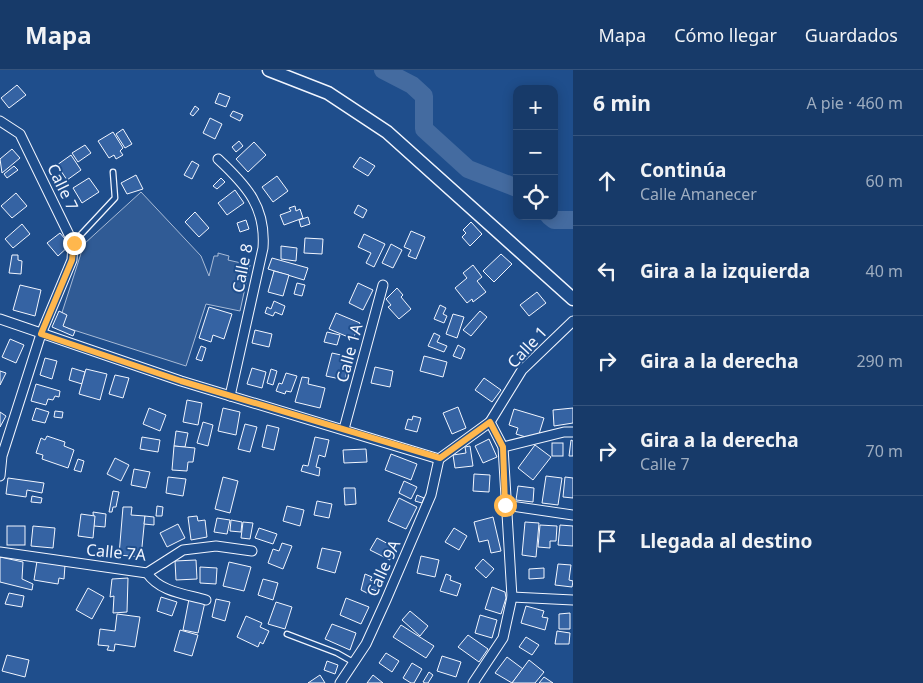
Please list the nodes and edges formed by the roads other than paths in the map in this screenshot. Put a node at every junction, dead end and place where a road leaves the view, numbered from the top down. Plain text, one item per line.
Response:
1 (269, 70) edge
2 (0, 121) edge
3 (218, 159) dead end
4 (113, 172) dead end
5 (74, 243) junction
6 (383, 285) dead end
7 (573, 299) edge
8 (0, 319) edge
9 (573, 321) edge
10 (41, 334) junction
11 (230, 396) junction
12 (490, 422) junction
13 (344, 429) junction
14 (573, 432) edge
15 (503, 447) junction
16 (440, 458) junction
17 (0, 476) edge
18 (505, 505) junction
19 (573, 515) edge
20 (252, 551) dead end
21 (0, 552) edge
22 (147, 573) junction
23 (512, 598) junction
24 (206, 600) dead end
25 (573, 600) edge
26 (287, 634) dead end
27 (354, 663) junction
28 (478, 682) edge
29 (340, 683) edge

1 - 7 street
2 - 5 street, Calle 7
3 - 11 street, Calle 8
4 - 5 lane
5 - 10 street
6 - 13 street, Calle 1A
8 - 10 street
9 - 12 street, Calle 1
10 - 11 street
10 - 17 street
11 - 13 street
12 - 15 street
12 - 16 street
13 - 16 street
14 - 15 street
15 - 18 street
16 - 27 street, Calle 9A
18 - 19 street
18 - 23 street
20 - 22 street, Calle 7A
21 - 22 street, Calle 7A
22 - 24 street
23 - 25 street
23 - 28 street
26 - 27 lane
27 - 29 street, Calle 9A

